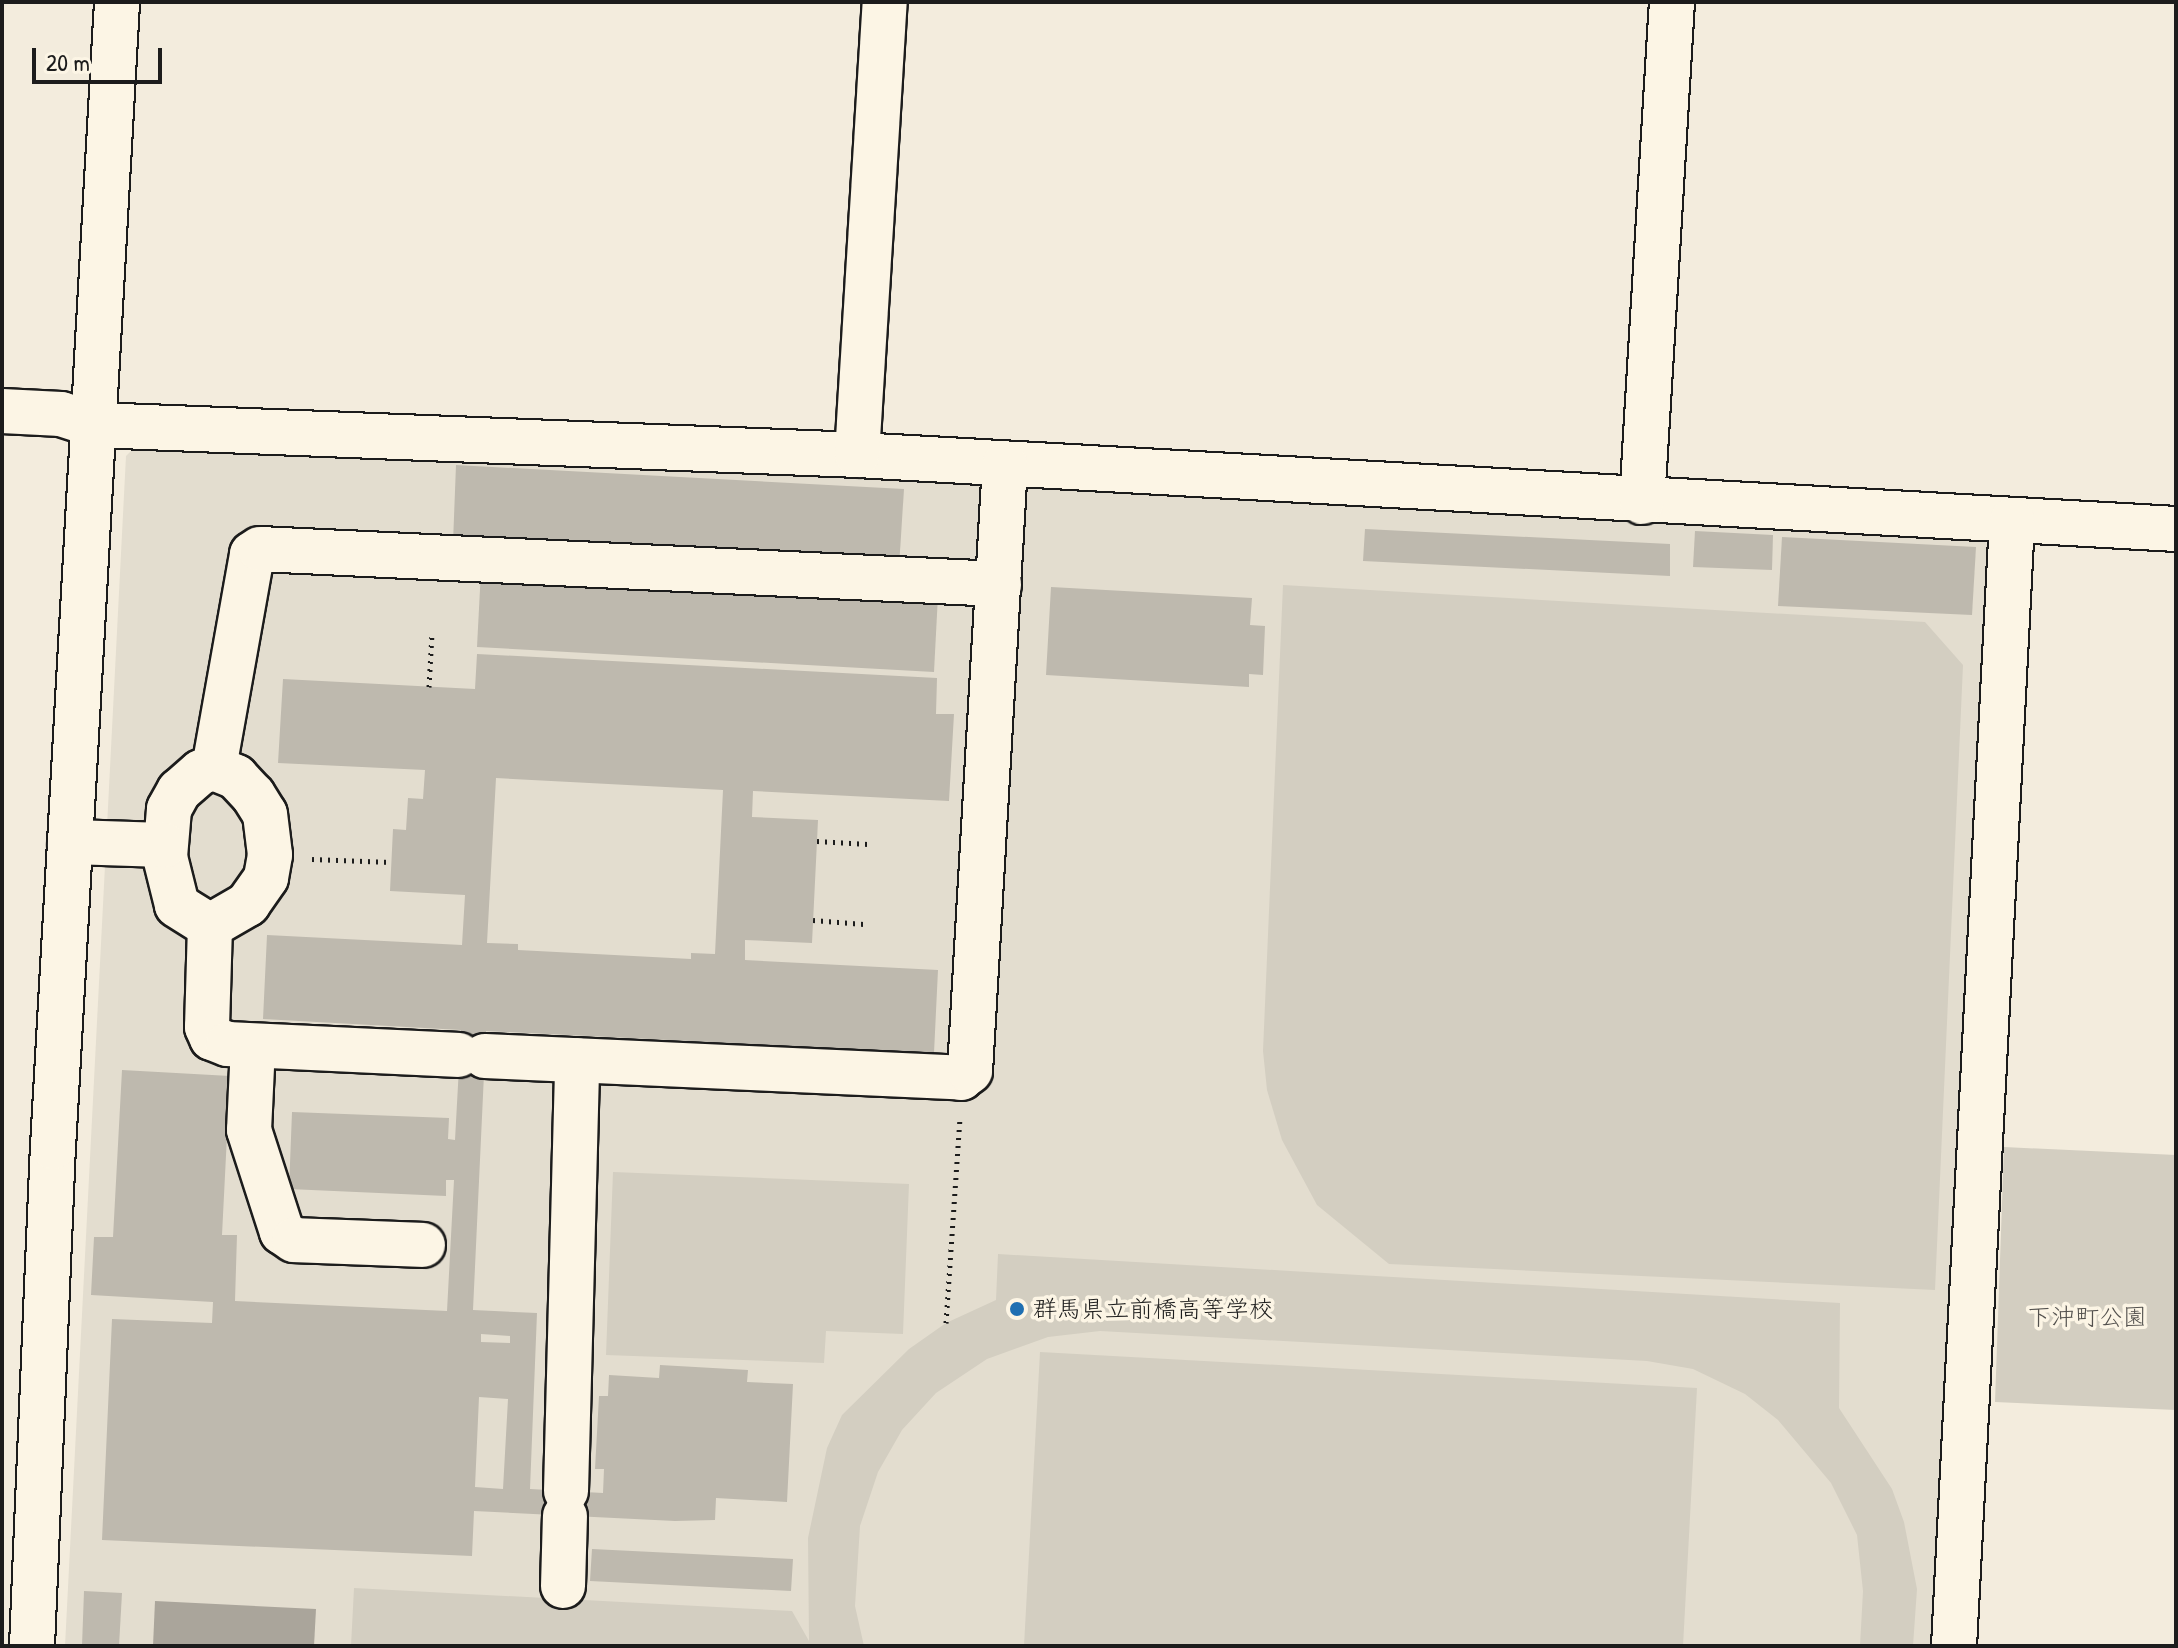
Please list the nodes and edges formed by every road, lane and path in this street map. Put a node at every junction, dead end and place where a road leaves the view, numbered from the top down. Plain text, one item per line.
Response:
1 (117, 2) edge
2 (885, 2) edge
3 (1672, 2) edge
4 (2, 411) edge
5 (95, 425) junction
6 (857, 455) junction
7 (1005, 464) junction
8 (1642, 502) junction
9 (2012, 520) junction
10 (2176, 529) edge
11 (999, 584) junction
12 (432, 634) dead end
13 (429, 687) dead end
14 (214, 768) junction
15 (817, 841) dead end
16 (70, 842) junction
17 (868, 844) dead end
18 (165, 845) junction
19 (332, 860) dead end
20 (391, 862) dead end
21 (813, 920) dead end
22 (864, 924) dead end
23 (210, 926) junction
24 (253, 1046) junction
25 (577, 1060) junction
26 (961, 1078) junction
27 (423, 1245) dead end
28 (946, 1323) dead end
29 (563, 1586) dead end
30 (32, 1646) edge
31 (1954, 1646) edge

1 - 5 street
2 - 6 street
3 - 8 street
4 - 5 street
5 - 6 street
5 - 16 street
6 - 7 street
7 - 8 street
7 - 11 street
8 - 9 street
9 - 10 street
9 - 31 street
11 - 14 street
11 - 26 street
12 - 13 path
14 - 18 street
14 - 23 street
15 - 17 path
16 - 18 street
16 - 30 street
18 - 23 street
19 - 20 path
21 - 22 path
23 - 24 street
24 - 25 street
24 - 27 street
25 - 26 street
25 - 29 street
26 - 28 path

